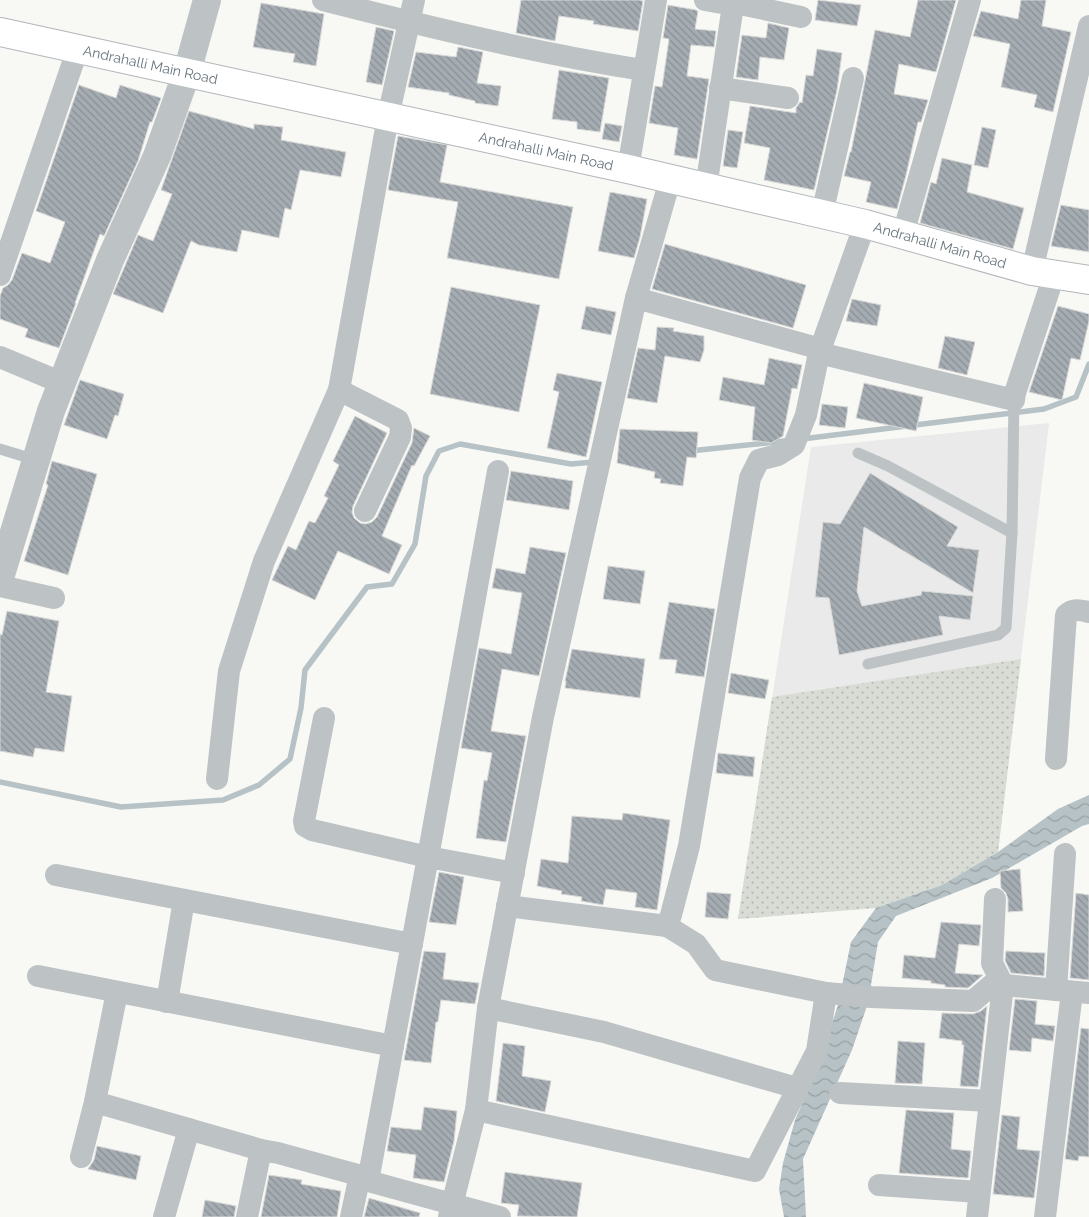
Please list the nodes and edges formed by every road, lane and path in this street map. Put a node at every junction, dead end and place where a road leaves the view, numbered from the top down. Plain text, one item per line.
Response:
1 (207, 0) edge
2 (323, 0) edge
3 (414, 0) edge
4 (656, 0) edge
5 (705, 0) edge
6 (970, 0) edge
7 (733, 5) junction
8 (801, 17) dead end
9 (409, 22) junction
10 (1089, 26) edge
11 (0, 32) edge
12 (78, 48) junction
13 (643, 70) junction
14 (187, 72) junction
15 (853, 78) dead end
16 (720, 88) junction
17 (788, 98) dead end
18 (388, 117) junction
19 (628, 169) junction
20 (670, 180) junction
21 (706, 188) junction
22 (822, 214) junction
23 (865, 224) junction
24 (903, 234) junction
25 (1043, 273) junction
26 (0, 275) edge
27 (1089, 280) edge
28 (636, 298) junction
29 (820, 351) junction
30 (0, 357) edge
31 (62, 383) junction
32 (339, 390) junction
33 (1014, 400) junction
34 (0, 449) edge
35 (858, 453) dead end
36 (36, 460) junction
37 (498, 471) dead end
38 (365, 511) dead end
39 (1012, 533) junction
40 (0, 578) edge
41 (0, 586) edge
42 (54, 598) dead end
43 (1089, 612) edge
44 (868, 664) dead end
45 (324, 718) dead end
46 (1056, 759) dead end
47 (217, 779) dead end
48 (1065, 854) dead end
49 (428, 857) junction
50 (514, 872) junction
51 (56, 875) dead end
52 (995, 898) dead end
53 (184, 900) junction
54 (508, 906) junction
55 (667, 926) junction
56 (412, 944) junction
57 (38, 976) dead end
58 (1003, 985) junction
59 (117, 992) junction
60 (1072, 992) edge
61 (841, 995) junction
62 (167, 1002) junction
63 (488, 1008) junction
64 (393, 1046) junction
65 (797, 1088) junction
66 (840, 1093) dead end
67 (990, 1101) junction
68 (95, 1102) junction
69 (476, 1110) junction
70 (189, 1129) junction
71 (261, 1150) junction
72 (81, 1157) dead end
73 (364, 1177) junction
74 (879, 1185) dead end
75 (979, 1192) junction
76 (450, 1211) edge
77 (164, 1217) edge
78 (246, 1217) edge
79 (351, 1217) edge
80 (500, 1217) edge
81 (977, 1217) edge
82 (1045, 1217) edge

1 - 14 street
2 - 9 street
3 - 9 street
4 - 13 street
5 - 7 street
6 - 24 street
7 - 8 street
7 - 16 street
9 - 13 street
9 - 18 street
10 - 25 street
11 - 12 main road, Andrahalli Main Road
12 - 14 main road, Andrahalli Main Road
12 - 26 street
13 - 19 street
14 - 18 main road, Andrahalli Main Road
14 - 31 street
15 - 22 street
16 - 17 street
16 - 21 street
18 - 19 main road, Andrahalli Main Road
18 - 32 street
19 - 20 main road, Andrahalli Main Road
20 - 21 main road, Andrahalli Main Road
20 - 28 street
21 - 22 main road, Andrahalli Main Road
22 - 23 main road, Andrahalli Main Road
23 - 24 main road, Andrahalli Main Road
23 - 29 street
24 - 25 main road, Andrahalli Main Road
25 - 27 main road, Andrahalli Main Road
25 - 33 street
28 - 29 street
28 - 50 street
29 - 33 street
29 - 55 street
30 - 31 street
31 - 36 street
32 - 38 street
32 - 47 street
33 - 39 lane
34 - 36 lane
35 - 39 lane
36 - 40 street
37 - 49 street
39 - 44 lane
41 - 42 street
43 - 46 street
45 - 49 street
48 - 60 street
49 - 50 street
49 - 56 street
50 - 54 street
51 - 53 street
52 - 58 street
53 - 56 street
53 - 62 street
54 - 55 street
54 - 63 street
55 - 61 street
56 - 64 street
57 - 59 street
58 - 60 street
58 - 61 street
58 - 67 street
59 - 62 street
59 - 68 street
60 - 82 street
61 - 65 street
62 - 64 street
63 - 65 street
63 - 69 street
64 - 73 street
65 - 69 street
66 - 67 street
67 - 75 street
68 - 70 street
68 - 72 street
69 - 76 street
70 - 71 street
70 - 77 street
71 - 73 street
71 - 78 street
73 - 76 street
73 - 79 street
74 - 75 street
75 - 81 street
76 - 80 street

